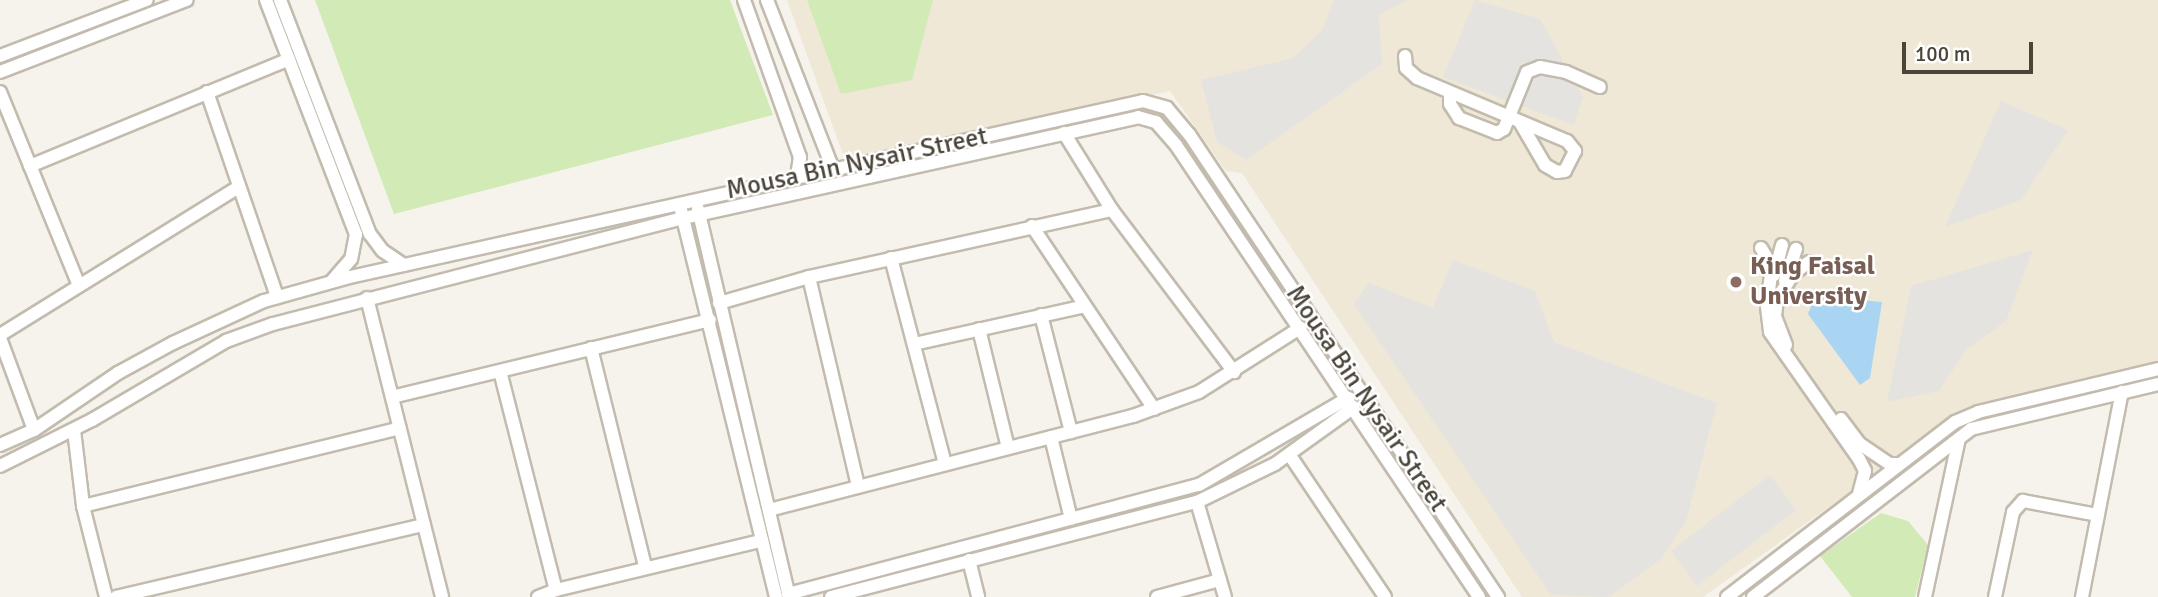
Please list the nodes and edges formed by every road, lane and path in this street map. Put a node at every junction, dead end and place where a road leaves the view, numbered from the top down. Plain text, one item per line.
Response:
1 (147, 0) edge
2 (187, 0) edge
3 (266, 0) edge
4 (280, 0) edge
5 (744, 0) edge
6 (767, 0) edge
7 (0, 56) edge
8 (1405, 56) dead end
9 (289, 59) junction
10 (0, 72) edge
11 (1600, 87) dead end
12 (0, 92) edge
13 (207, 92) junction
14 (1450, 93) junction
15 (1508, 118) junction
16 (1521, 124) junction
17 (1064, 133) junction
18 (30, 166) junction
19 (833, 169) junction
20 (797, 177) junction
21 (239, 187) junction
22 (696, 200) junction
23 (679, 203) junction
24 (1112, 210) junction
25 (699, 214) junction
26 (684, 218) junction
27 (1032, 226) junction
28 (1782, 245) dead end
29 (1761, 248) dead end
30 (1796, 249) dead end
31 (891, 258) junction
32 (1809, 262) dead end
33 (404, 265) junction
34 (809, 277) junction
35 (331, 282) junction
36 (1778, 284) junction
37 (79, 286) junction
38 (277, 298) junction
39 (367, 298) junction
40 (719, 303) junction
41 (1085, 306) junction
42 (1041, 315) junction
43 (710, 320) junction
44 (1300, 328) junction
45 (979, 329) junction
46 (0, 336) edge
47 (914, 344) junction
48 (591, 348) junction
49 (2158, 369) edge
50 (500, 371) junction
51 (1234, 372) junction
52 (2158, 384) edge
53 (2122, 392) junction
54 (392, 397) junction
55 (1351, 403) junction
56 (1154, 408) junction
57 (400, 428) junction
58 (34, 430) junction
59 (74, 430) junction
60 (1071, 432) junction
61 (1051, 437) junction
62 (1959, 439) junction
63 (0, 445) edge
64 (1008, 448) junction
65 (1289, 454) junction
66 (945, 464) junction
67 (1899, 464) junction
68 (0, 466) edge
69 (858, 486) junction
70 (1858, 496) junction
71 (1197, 502) junction
72 (83, 506) junction
73 (769, 510) junction
74 (1099, 512) junction
75 (2098, 515) junction
76 (1071, 519) junction
77 (424, 525) junction
78 (1102, 525) junction
79 (760, 541) junction
80 (969, 560) junction
81 (645, 566) junction
82 (1220, 580) junction
83 (884, 582) junction
84 (556, 590) junction
85 (784, 596) edge
86 (106, 597) edge
87 (117, 597) edge
88 (442, 597) edge
89 (538, 597) edge
90 (831, 597) edge
91 (888, 597) edge
92 (978, 597) edge
93 (1157, 597) edge
94 (1225, 597) edge
95 (1385, 597) edge
96 (1479, 597) edge
97 (1498, 597) edge
98 (1727, 597) edge
99 (1753, 597) edge
100 (1925, 597) edge
101 (1994, 597) edge
102 (2082, 597) edge

1 - 7 street
2 - 10 street
3 - 9 street
4 - 33 street
5 - 20 street
6 - 19 street
8 - 14 street
9 - 13 street
9 - 35 street
11 - 15 street
12 - 18 street
13 - 18 street
13 - 21 street
14 - 15 street
14 - 15 street
15 - 16 street
16 - 16 street
17 - 24 street
17 - 25 street, Mousa Bin Nysair Street
17 - 44 street, Mousa Bin Nysair Street
18 - 37 street
19 - 20 street, Mousa Bin Nysair Street
19 - 97 street, Mousa Bin Nysair Street
20 - 22 street, Mousa Bin Nysair Street
21 - 37 street
21 - 38 street
22 - 23 street, Mousa Bin Nysair Street
22 - 25 street
23 - 26 street
23 - 33 street, Mousa Bin Nysair Street
24 - 27 street
24 - 51 street
25 - 26 street, Mousa Bin Nysair Street
25 - 40 street
26 - 39 street, Mousa Bin Nysair Street
26 - 43 street
27 - 31 street
27 - 41 street
28 - 36 street
29 - 36 street
30 - 36 street
31 - 34 street
31 - 47 street
32 - 36 street
33 - 35 street, Mousa Bin Nysair Street
34 - 40 street
34 - 69 street
35 - 38 street, Mousa Bin Nysair Street
36 - 67 street
36 - 70 street
37 - 46 street
38 - 58 street, Mousa Bin Nysair Street
39 - 54 street
39 - 59 street, Mousa Bin Nysair Street
40 - 73 street
41 - 42 street
41 - 56 street
42 - 45 street
42 - 60 street
43 - 48 street
43 - 79 street
44 - 51 street
44 - 55 street, Mousa Bin Nysair Street
45 - 47 street
45 - 64 street
46 - 58 street
47 - 66 street
48 - 50 street
48 - 81 street
49 - 67 street
50 - 54 street
50 - 84 street
51 - 56 street
52 - 53 street
53 - 62 street
53 - 75 street
54 - 57 street
55 - 65 street
55 - 74 street
55 - 96 street, Mousa Bin Nysair Street
56 - 60 street
57 - 72 street
57 - 77 street
58 - 63 street, Mousa Bin Nysair Street
59 - 68 street, Mousa Bin Nysair Street
59 - 72 street
60 - 61 street
61 - 64 street
61 - 76 street
62 - 99 street
62 - 100 street
64 - 66 street
65 - 71 street
65 - 95 street
66 - 69 street
67 - 70 street
69 - 73 street
70 - 98 street
71 - 78 street
71 - 82 street
72 - 86 street
73 - 85 street
74 - 76 street
74 - 78 street
75 - 101 street
75 - 102 street
76 - 85 street
77 - 87 street
77 - 88 street
78 - 80 street
79 - 81 street
79 - 85 street
80 - 83 street
80 - 92 street
81 - 84 street
82 - 93 street
82 - 94 street
83 - 90 street
83 - 91 street
84 - 89 street

